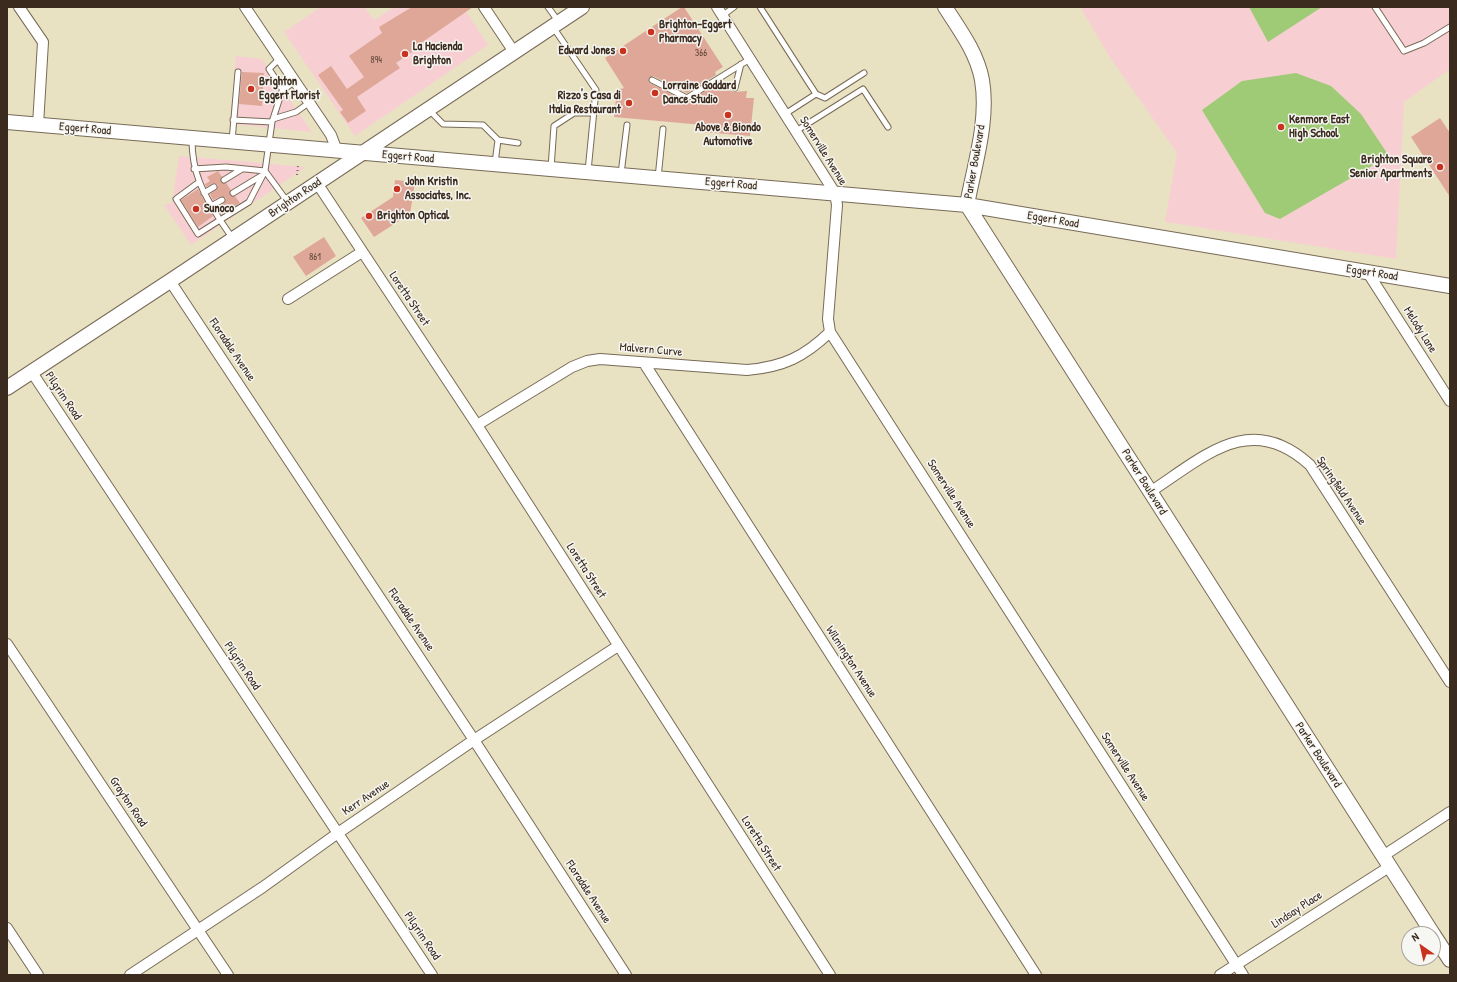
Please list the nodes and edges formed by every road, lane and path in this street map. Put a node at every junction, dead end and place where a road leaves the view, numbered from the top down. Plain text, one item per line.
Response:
1 (19, 7) edge
2 (245, 7) edge
3 (484, 7) edge
4 (548, 7) edge
5 (734, 7) edge
6 (760, 7) edge
7 (945, 7) edge
8 (1375, 7) edge
9 (719, 11) edge
10 (566, 16) edge
11 (1450, 27) edge
12 (514, 52) junction
13 (280, 58) junction
14 (750, 59) junction
15 (741, 64) junction
16 (238, 72) dead end
17 (864, 74) dead end
18 (652, 80) dead end
19 (295, 81) junction
20 (735, 88) dead end
21 (283, 90) junction
22 (816, 94) junction
23 (310, 102) junction
24 (428, 109) junction
25 (594, 113) junction
26 (785, 114) junction
27 (234, 120) junction
28 (273, 120) junction
29 (7, 122) edge
30 (38, 125) junction
31 (627, 125) dead end
32 (888, 127) dead end
33 (663, 129) dead end
34 (796, 131) junction
35 (192, 139) junction
36 (498, 140) junction
37 (232, 142) junction
38 (518, 143) dead end
39 (268, 146) junction
40 (337, 151) junction
41 (362, 153) junction
42 (495, 164) junction
43 (298, 165) dead end
44 (194, 169) junction
45 (242, 169) junction
46 (551, 169) junction
47 (265, 171) junction
48 (588, 172) junction
49 (297, 175) dead end
50 (621, 175) junction
51 (261, 176) junction
52 (658, 178) junction
53 (224, 180) dead end
54 (199, 182) junction
55 (317, 183) junction
56 (214, 187) dead end
57 (204, 193) junction
58 (233, 193) dead end
59 (835, 193) junction
60 (222, 200) dead end
61 (288, 203) junction
62 (967, 205) junction
63 (211, 206) junction
64 (220, 220) junction
65 (233, 239) junction
66 (362, 252) junction
67 (1368, 272) junction
68 (170, 281) junction
69 (1450, 286) edge
70 (288, 299) dead end
71 (830, 332) junction
72 (644, 363) junction
73 (31, 371) junction
74 (7, 388) edge
75 (1450, 401) edge
76 (477, 425) junction
77 (1150, 492) junction
78 (7, 644) edge
79 (618, 646) junction
80 (1450, 682) edge
81 (474, 740) junction
82 (1450, 812) edge
83 (338, 833) junction
84 (1386, 862) junction
85 (1428, 926) edge
86 (7, 928) edge
87 (198, 930) junction
88 (1441, 946) edge
89 (1450, 960) edge
90 (1236, 964) junction
91 (38, 975) edge
92 (130, 975) edge
93 (228, 975) edge
94 (432, 975) edge
95 (626, 975) edge
96 (830, 975) edge
97 (1036, 975) edge
98 (1220, 975) edge
99 (1243, 975) edge

1 - 30 street
2 - 13 street
3 - 12 street
4 - 10 lane
5 - 9 lane
6 - 22 lane
7 - 62 street, Parker Boulevard
8 - 11 lane
9 - 14 street, Somerville Avenue
10 - 12 street, Brighton Road
10 - 25 lane
12 - 24 street, Brighton Road
13 - 19 street
13 - 21 lane
14 - 15 lane
14 - 26 street, Somerville Avenue
15 - 18 lane
15 - 20 lane
16 - 27 lane
17 - 22 lane
19 - 21 lane
19 - 23 street
21 - 28 lane
22 - 26 lane
23 - 28 lane
23 - 40 street
24 - 36 lane
24 - 41 street, Brighton Road
25 - 46 lane
25 - 48 lane
26 - 34 street, Somerville Avenue
27 - 28 lane
27 - 37 lane
28 - 39 lane
29 - 30 street, Eggert Road
30 - 35 street, Eggert Road
31 - 50 lane
32 - 34 lane
33 - 52 lane
34 - 59 street, Somerville Avenue
35 - 37 street, Eggert Road
35 - 44 lane
36 - 38 lane
36 - 42 lane
37 - 39 street, Eggert Road
39 - 40 street, Eggert Road
39 - 47 lane
40 - 41 street, Eggert Road
41 - 42 street, Eggert Road
41 - 55 street, Brighton Road
42 - 46 street, Eggert Road
43 - 49 path
44 - 45 lane
44 - 54 lane
45 - 47 lane
45 - 53 lane
46 - 48 street, Eggert Road
47 - 51 lane
47 - 61 lane
48 - 50 street, Eggert Road
50 - 52 street, Eggert Road
51 - 58 lane
51 - 64 lane
52 - 59 street, Eggert Road
54 - 57 lane
54 - 64 lane
55 - 61 street, Brighton Road
55 - 66 street, Loretta Street
56 - 57 lane
57 - 63 lane
59 - 62 street, Eggert Road
59 - 71 street, Somerville Avenue
60 - 63 lane
61 - 65 street, Brighton Road
62 - 67 street, Eggert Road
62 - 77 street, Parker Boulevard
63 - 64 lane
64 - 65 lane
65 - 68 street, Brighton Road
66 - 70 street
66 - 76 street, Loretta Street
67 - 69 street, Eggert Road
67 - 75 street, Melody Lane
68 - 73 street, Brighton Road
68 - 81 street, Floradale Avenue
71 - 72 street, Malvern Curve
71 - 90 street, Somerville Avenue
72 - 76 street, Malvern Curve
72 - 97 street, Wilmington Avenue
73 - 74 street, Brighton Road
73 - 83 street, Pilgrim Road
76 - 79 street, Loretta Street
77 - 80 street, Springfield Avenue
77 - 84 street, Parker Boulevard
78 - 87 street, Grayton Road
79 - 81 street, Kerr Avenue
79 - 96 street, Loretta Street
81 - 83 street, Kerr Avenue
81 - 95 street, Floradale Avenue
82 - 84 street, Lindsay Place
83 - 87 street, Kerr Avenue
83 - 94 street, Pilgrim Road
84 - 85 street, Parker Boulevard
84 - 90 street, Lindsay Place
86 - 91 street
87 - 92 street, Kerr Avenue
87 - 93 street, Grayton Road
88 - 89 street, Parker Boulevard
90 - 98 street, Lindsay Place
90 - 99 street, Somerville Avenue

